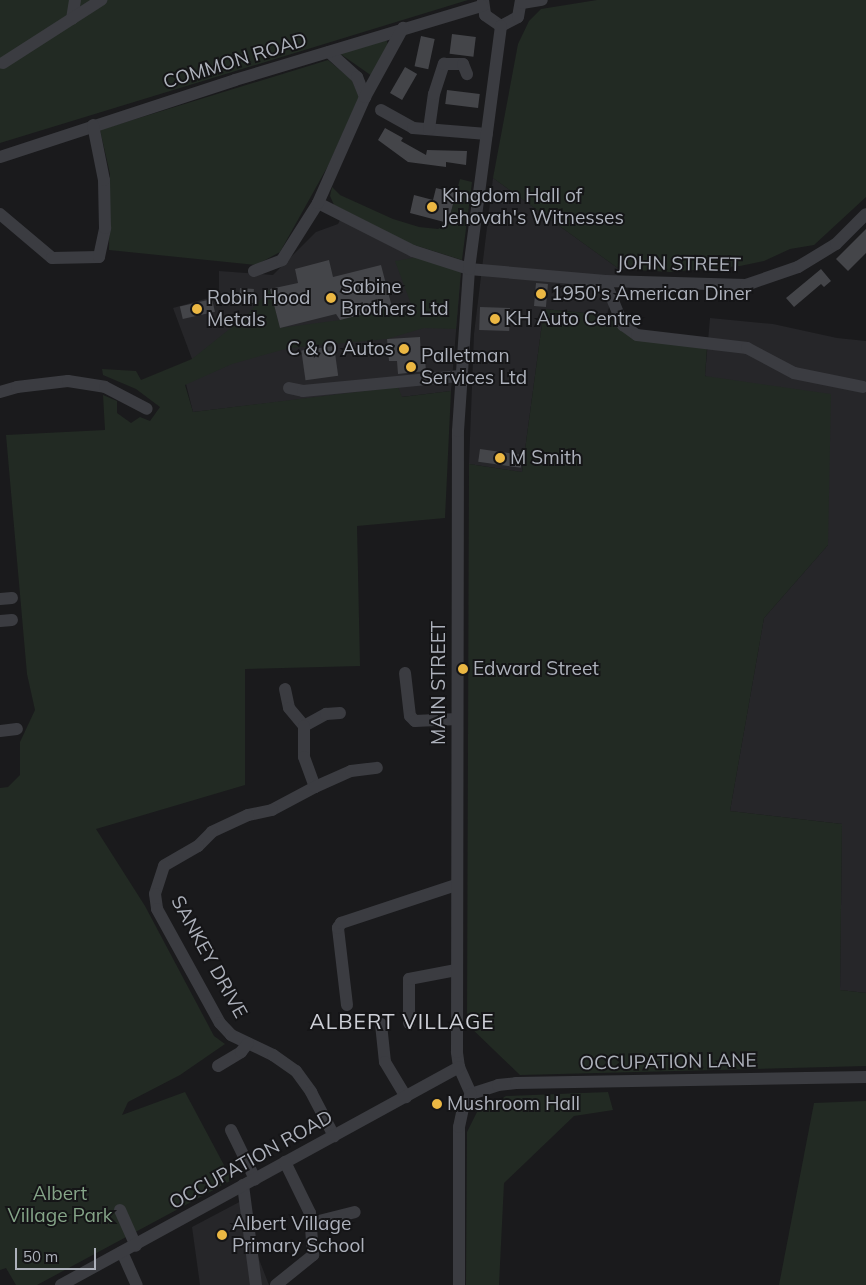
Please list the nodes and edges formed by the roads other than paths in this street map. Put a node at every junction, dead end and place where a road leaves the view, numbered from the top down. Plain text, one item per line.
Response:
1 (75, 0) edge
2 (100, 0) edge
3 (542, 0) edge
4 (521, 2) edge
5 (482, 3) edge
6 (72, 19) junction
7 (501, 26) junction
8 (403, 28) junction
9 (329, 52) junction
10 (1, 66) edge
11 (466, 74) dead end
12 (365, 96) junction
13 (381, 110) dead end
14 (93, 125) junction
15 (429, 129) junction
16 (487, 134) junction
17 (0, 157) edge
18 (318, 203) junction
19 (0, 214) edge
20 (866, 214) edge
21 (470, 269) junction
22 (254, 271) dead end
23 (605, 281) junction
24 (460, 376) junction
25 (863, 387) dead end
26 (288, 388) dead end
27 (0, 392) edge
28 (147, 409) dead end
29 (405, 672) dead end
30 (284, 689) dead end
31 (340, 712) dead end
32 (457, 719) junction
33 (304, 726) junction
34 (18, 729) dead end
35 (0, 731) edge
36 (377, 768) dead end
37 (315, 787) junction
38 (456, 885) junction
39 (456, 970) junction
40 (347, 1006) dead end
41 (410, 1023) dead end
42 (381, 1024) dead end
43 (248, 1043) junction
44 (218, 1066) dead end
45 (459, 1067) junction
46 (866, 1077) edge
47 (472, 1094) junction
48 (406, 1097) junction
49 (231, 1130) dead end
50 (334, 1136) junction
51 (285, 1162) junction
52 (255, 1179) junction
53 (243, 1185) junction
54 (120, 1210) dead end
55 (355, 1212) dead end
56 (311, 1223) junction
57 (136, 1246) junction
58 (122, 1252) junction
59 (61, 1285) edge
60 (136, 1285) edge
61 (256, 1285) edge
62 (276, 1285) edge
63 (459, 1285) edge

1 - 6 street
2 - 6 street
3 - 4 street
4 - 7 street
5 - 7 street
5 - 8 street, COMMON ROAD
6 - 10 street
7 - 16 street, MAIN STREET
8 - 9 street, COMMON ROAD
8 - 12 street
9 - 12 street
9 - 14 street, COMMON ROAD
11 - 15 street
12 - 18 street
13 - 15 street
14 - 17 street, COMMON ROAD
14 - 19 street
15 - 16 street
16 - 21 street, MAIN STREET
18 - 21 street, JOHN STREET
18 - 22 street
20 - 23 street, JOHN STREET
21 - 23 street, JOHN STREET
21 - 24 street, MAIN STREET
23 - 25 street
24 - 26 street
24 - 32 street, MAIN STREET
27 - 28 street
29 - 32 street
30 - 33 street
31 - 33 street
32 - 38 street, MAIN STREET
33 - 37 street
34 - 35 street
36 - 37 street, SANKEY DRIVE
37 - 43 street, SANKEY DRIVE
38 - 39 street, MAIN STREET
38 - 40 street
39 - 41 street
39 - 45 street, MAIN STREET
42 - 48 street
43 - 44 street
43 - 50 street, SANKEY DRIVE
45 - 47 street, MAIN STREET
45 - 48 street, OCCUPATION ROAD
46 - 47 street, OCCUPATION LANE
47 - 63 street
48 - 50 street, OCCUPATION ROAD
49 - 52 street
50 - 51 street, OCCUPATION ROAD
51 - 52 street, OCCUPATION ROAD
51 - 56 street
52 - 53 street, OCCUPATION ROAD
53 - 57 street, OCCUPATION ROAD
53 - 61 street
54 - 57 street
55 - 56 street
56 - 62 street
57 - 58 street, OCCUPATION ROAD
58 - 59 street, OCCUPATION ROAD
58 - 60 street

